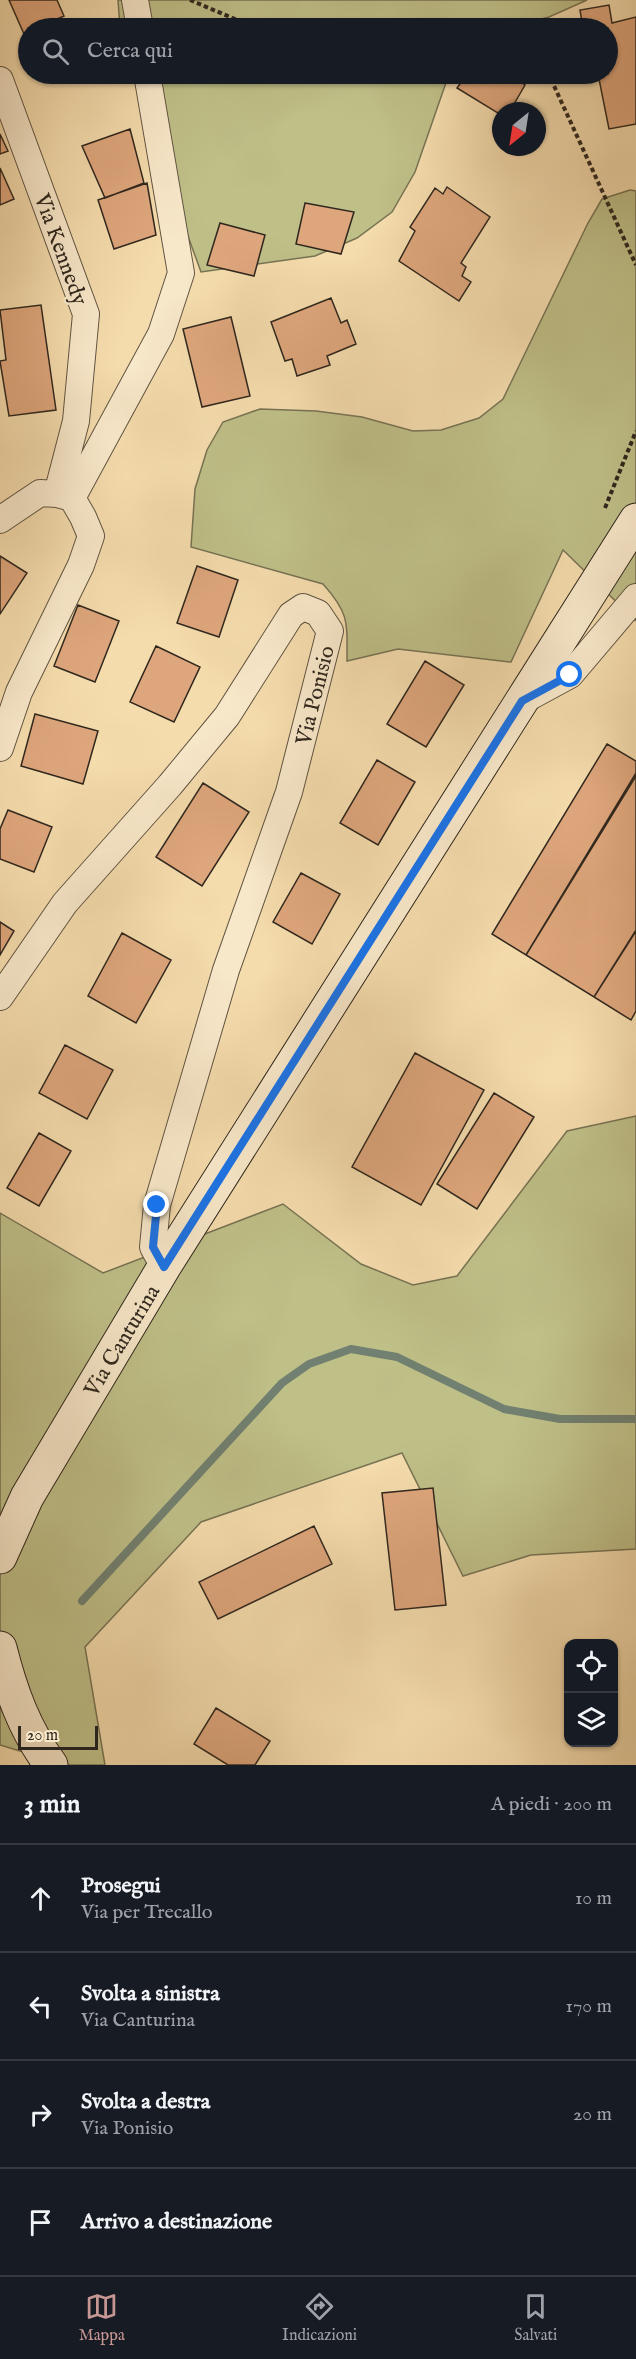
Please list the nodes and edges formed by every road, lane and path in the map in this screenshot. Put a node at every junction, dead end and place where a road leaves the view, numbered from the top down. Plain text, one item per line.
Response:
1 (135, 0) edge
2 (190, 0) edge
3 (138, 18) edge
4 (232, 18) edge
5 (0, 80) edge
6 (149, 84) edge
7 (553, 84) edge
8 (636, 265) edge
9 (71, 503) junction
10 (0, 520) edge
11 (636, 520) edge
12 (636, 597) edge
13 (522, 701) junction
14 (0, 748) edge
15 (0, 997) edge
16 (164, 1267) junction
17 (0, 1557) edge
18 (0, 1648) edge
19 (51, 1765) edge

1 - 3 street
2 - 4 path
5 - 9 street, Via Kennedy
6 - 9 street
7 - 8 path
9 - 10 street
9 - 14 street
11 - 13 main road, Via Canturina
12 - 13 street
13 - 16 main road, Via Canturina
15 - 16 street, Via Ponisio
16 - 17 main road, Via Canturina
18 - 19 main road

